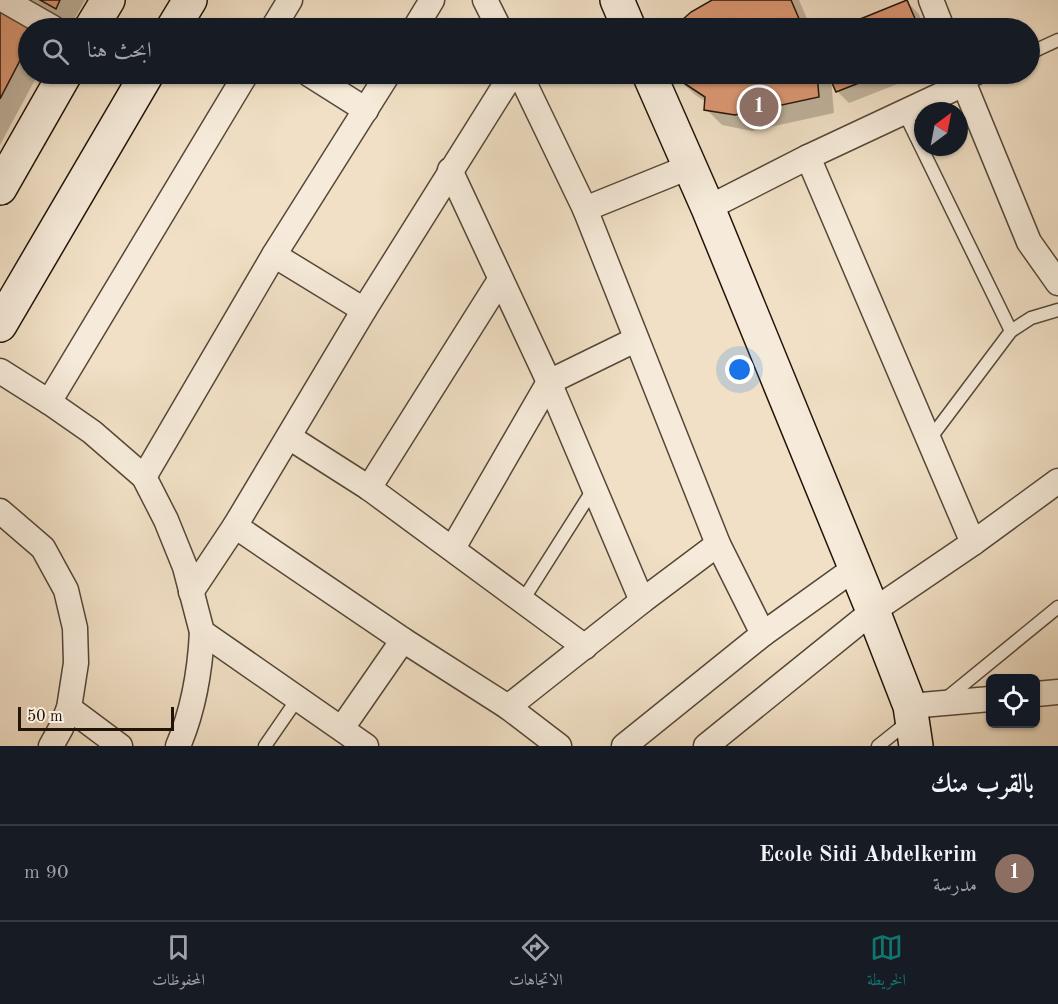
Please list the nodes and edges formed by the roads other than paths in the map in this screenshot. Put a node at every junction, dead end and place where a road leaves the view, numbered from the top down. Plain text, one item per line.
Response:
1 (4, 0) edge
2 (108, 0) edge
3 (190, 0) edge
4 (290, 0) edge
5 (432, 0) edge
6 (485, 0) edge
7 (617, 0) edge
8 (931, 0) edge
9 (36, 18) edge
10 (97, 18) edge
11 (179, 18) edge
12 (279, 18) edge
13 (421, 18) edge
14 (494, 18) edge
15 (625, 18) edge
16 (938, 18) edge
17 (1058, 40) edge
18 (1040, 48) edge
19 (59, 84) edge
20 (141, 84) edge
21 (240, 84) edge
22 (325, 84) edge
23 (382, 84) edge
24 (506, 84) edge
25 (525, 84) edge
26 (653, 84) edge
27 (953, 84) edge
28 (964, 84) edge
29 (366, 110) junction
30 (904, 112) junction
31 (808, 157) junction
32 (689, 167) junction
33 (450, 170) junction
34 (0, 188) edge
35 (708, 208) junction
36 (585, 209) junction
37 (274, 255) junction
38 (500, 280) junction
39 (1058, 283) edge
40 (364, 310) junction
41 (1058, 310) edge
42 (0, 325) edge
43 (1011, 331) junction
44 (636, 340) junction
45 (0, 371) edge
46 (549, 382) junction
47 (49, 402) junction
48 (289, 437) junction
49 (929, 440) junction
50 (144, 477) junction
51 (1058, 481) edge
52 (369, 488) junction
53 (594, 488) junction
54 (0, 512) edge
55 (235, 526) junction
56 (973, 543) junction
57 (718, 544) junction
58 (453, 548) junction
59 (855, 568) junction
60 (191, 592) junction
61 (523, 600) junction
62 (642, 601) junction
63 (1058, 607) edge
64 (873, 612) junction
65 (202, 632) junction
66 (763, 634) junction
67 (404, 640) junction
68 (585, 647) junction
69 (1058, 692) edge
70 (1040, 694) edge
71 (298, 698) junction
72 (986, 700) edge
73 (508, 707) junction
74 (69, 708) junction
75 (919, 719) edge
76 (342, 728) junction
77 (51, 746) edge
78 (120, 746) edge
79 (178, 746) edge
80 (265, 746) edge
81 (366, 746) edge
82 (559, 746) edge
83 (624, 746) edge
84 (706, 746) edge
85 (878, 746) edge

1 - 9 street
2 - 10 street
3 - 11 street
4 - 12 street
5 - 13 street
6 - 14 street
7 - 15 street
8 - 16 street
17 - 18 lane
19 - 34 street
20 - 42 street
21 - 47 street
22 - 29 street
23 - 29 street
24 - 33 street
25 - 36 street
26 - 32 street
27 - 30 street
28 - 39 street
29 - 37 street
30 - 31 street
30 - 43 lane
31 - 35 street
31 - 49 street
32 - 35 street
32 - 36 street
33 - 38 street
33 - 40 street
35 - 59 street
36 - 44 street
37 - 40 street
37 - 50 street
38 - 46 street
38 - 52 street
40 - 48 street
41 - 43 lane
43 - 49 lane
44 - 46 street
44 - 57 street
45 - 47 street
46 - 53 street
46 - 58 street
47 - 50 street
48 - 52 street
48 - 55 street
49 - 56 street
50 - 60 street
51 - 56 street
52 - 58 street
53 - 61 lane
53 - 62 street
54 - 74 street
55 - 60 street
55 - 67 street
56 - 64 street
57 - 62 street
57 - 66 street
58 - 61 street
59 - 64 street
59 - 66 street
60 - 65 street
61 - 68 street
62 - 68 street
63 - 75 lane
64 - 75 street
64 - 84 street
65 - 71 street
65 - 79 street
66 - 83 street
67 - 73 street
67 - 76 street
68 - 73 street
69 - 70 street
71 - 76 street
71 - 80 lane
72 - 75 street
73 - 82 street
74 - 77 street
74 - 78 street
75 - 85 lane
76 - 81 street

